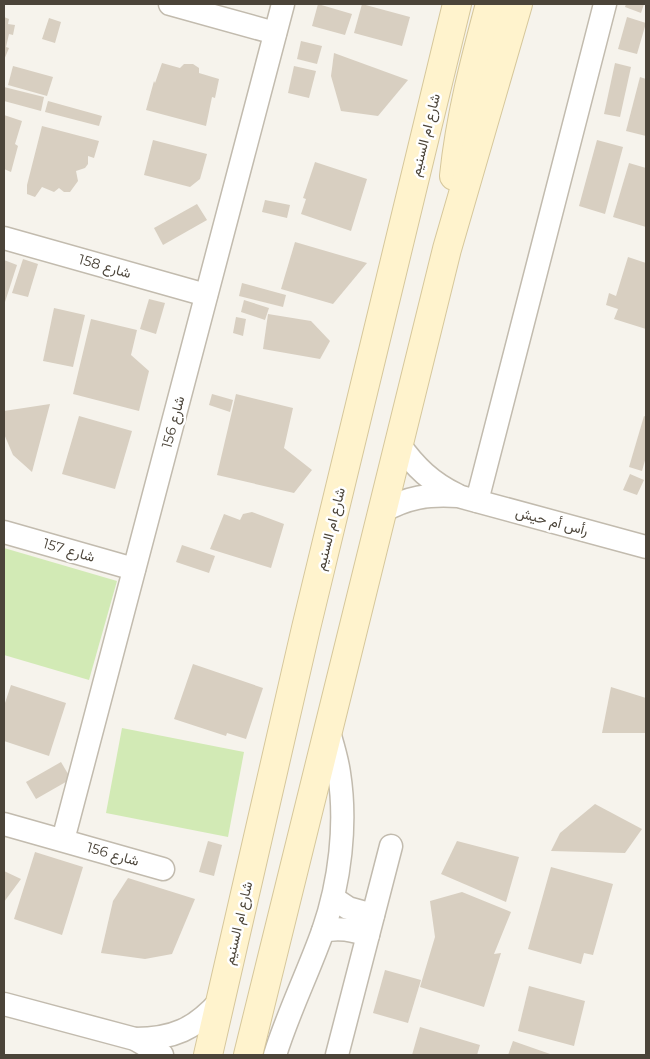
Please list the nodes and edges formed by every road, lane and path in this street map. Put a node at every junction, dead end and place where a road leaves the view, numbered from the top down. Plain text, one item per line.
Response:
1 (170, 4) edge
2 (283, 4) edge
3 (457, 4) edge
4 (490, 4) edge
5 (518, 4) edge
6 (605, 4) edge
7 (275, 33) junction
8 (4, 238) edge
9 (447, 249) junction
10 (206, 295) junction
11 (399, 444) junction
12 (468, 498) junction
13 (381, 512) junction
14 (4, 532) edge
15 (646, 547) edge
16 (134, 569) junction
17 (328, 728) junction
18 (4, 824) edge
19 (63, 840) junction
20 (391, 846) dead end
21 (163, 869) dead end
22 (332, 898) junction
23 (371, 925) junction
24 (323, 931) junction
25 (220, 1000) junction
26 (4, 1004) edge
27 (135, 1039) junction
28 (162, 1055) edge
29 (208, 1055) edge
30 (248, 1055) edge
31 (275, 1055) edge
32 (337, 1055) edge

1 - 7 street
2 - 7 street, شارع 156
3 - 25 main road, شارع ام السنيم
4 - 9 main road
5 - 9 main road
6 - 12 street
7 - 10 street, شارع 156
8 - 10 street, شارع 158
9 - 11 main road
10 - 16 street, شارع 156
11 - 12 street, رأس أم حيش
11 - 13 main road
12 - 13 street, رأس أم حيش
12 - 15 street, رأس أم حيش
13 - 17 main road
14 - 16 street, شارع 157
16 - 19 street, شارع 156
17 - 22 street
17 - 30 main road
18 - 19 street, شارع 156
19 - 21 street, شارع 156
20 - 23 street
22 - 23 street
22 - 24 street
23 - 24 street
23 - 32 street
24 - 31 street
25 - 27 street
25 - 29 main road, شارع ام السنيم
26 - 27 street
27 - 28 street

